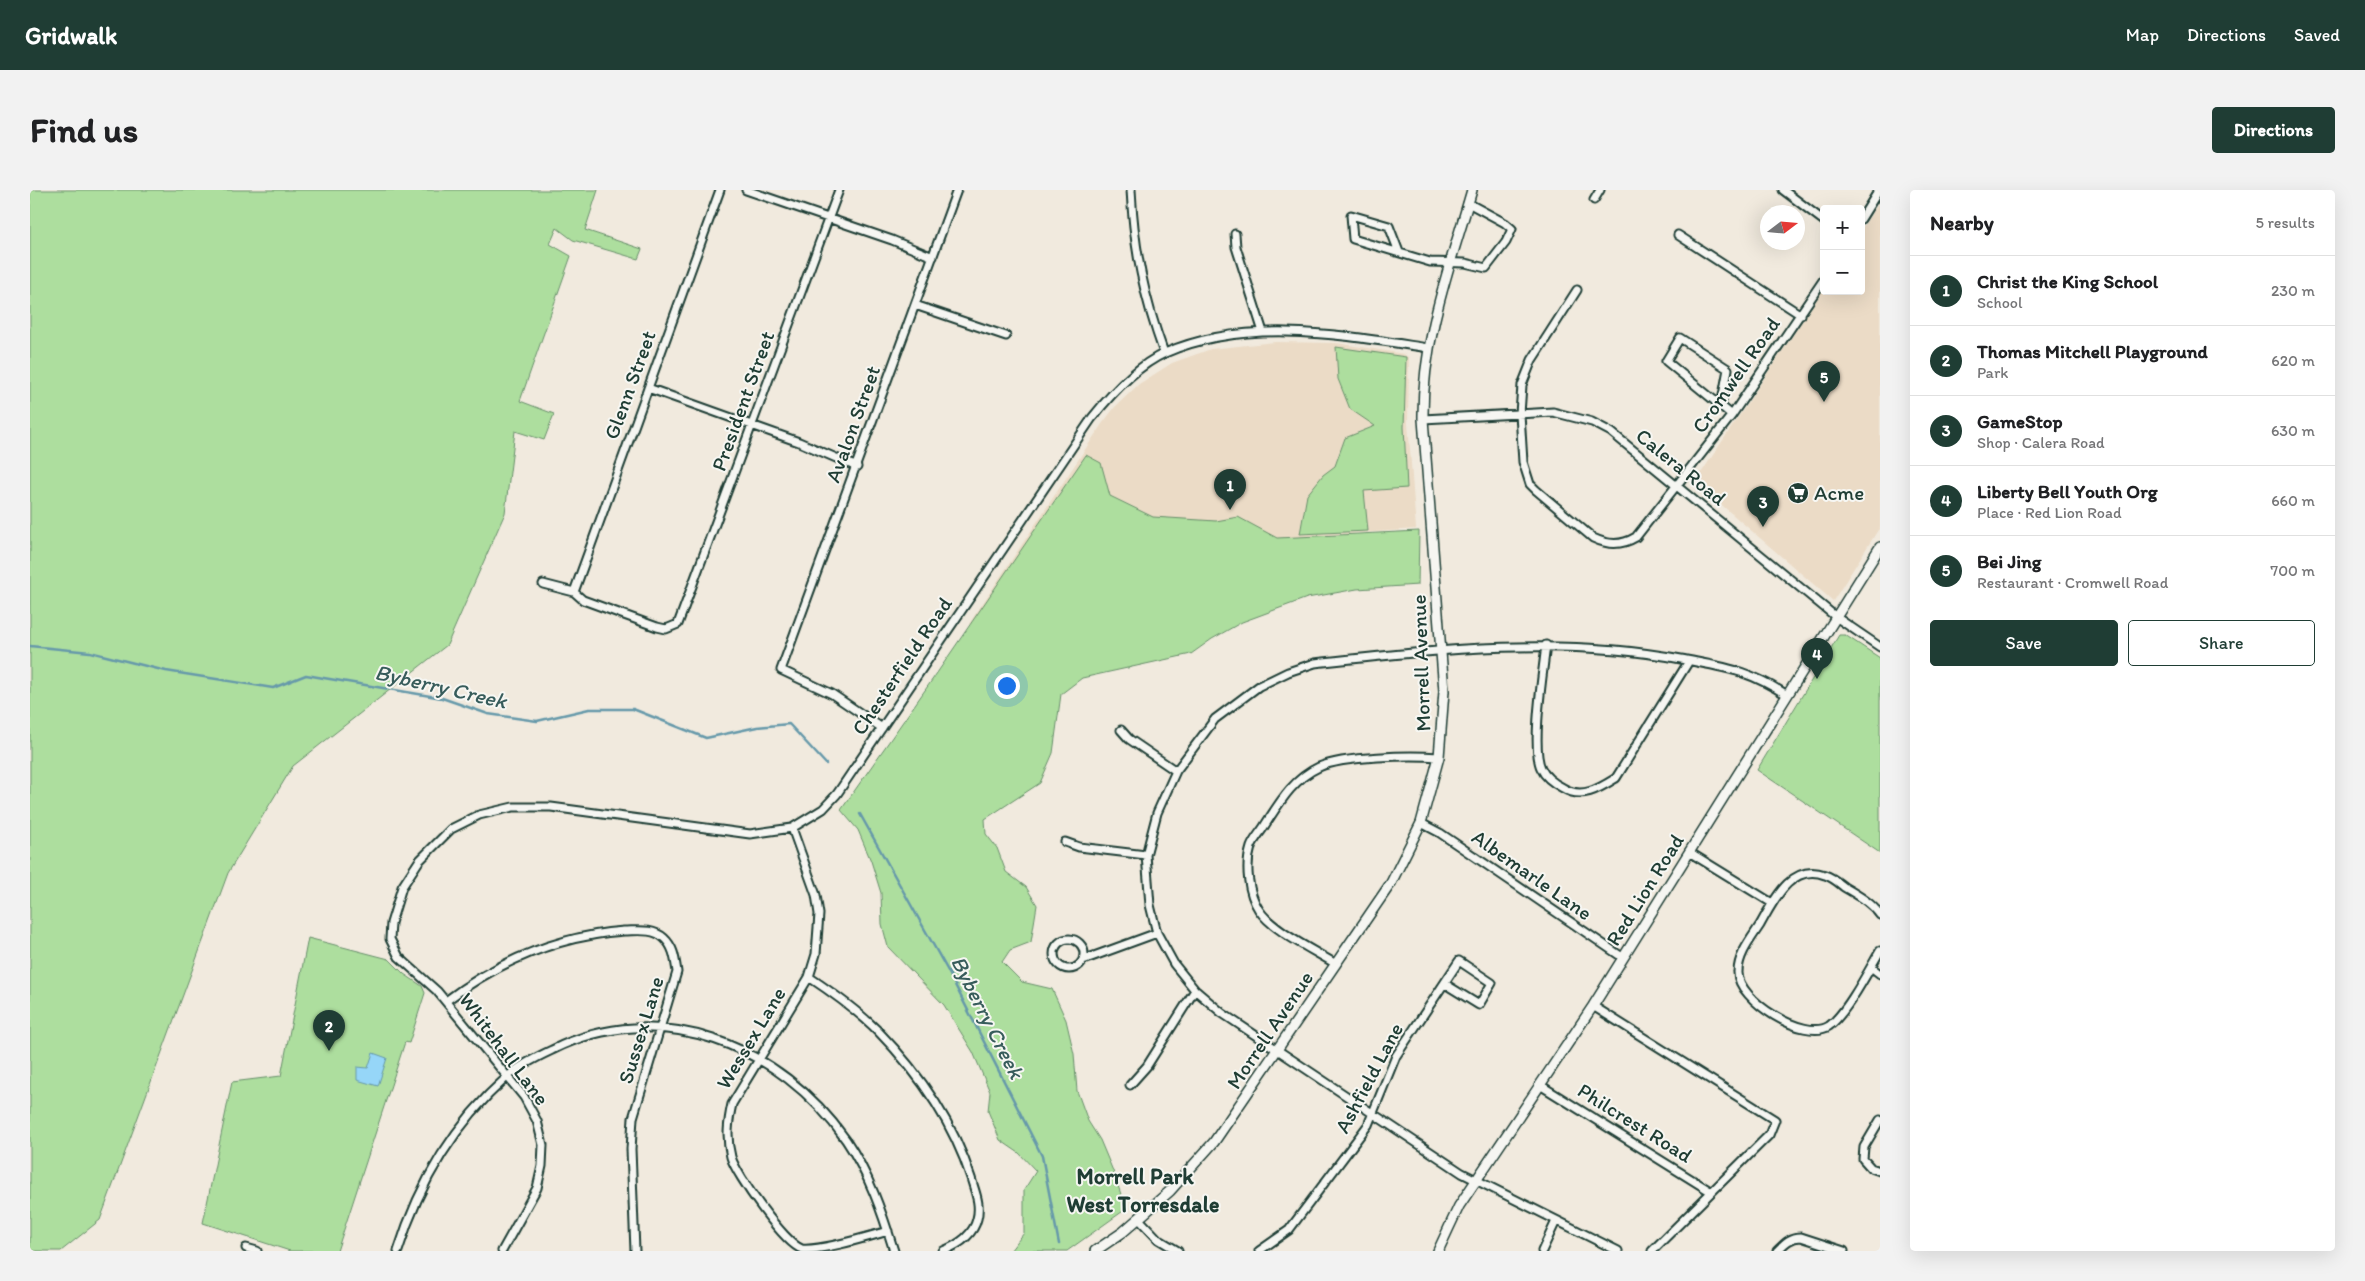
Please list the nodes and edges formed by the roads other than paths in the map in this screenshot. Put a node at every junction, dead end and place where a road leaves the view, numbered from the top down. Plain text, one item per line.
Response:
1 (720, 190) edge
2 (746, 190) edge
3 (839, 190) edge
4 (957, 190) edge
5 (1131, 190) edge
6 (1472, 190) edge
7 (1600, 190) edge
8 (1783, 190) edge
9 (1879, 190) edge
10 (1594, 200) dead end
11 (1468, 203) junction
12 (1865, 213) edge
13 (829, 218) junction
14 (1820, 218) edge
15 (1235, 234) dead end
16 (1678, 235) dead end
17 (1399, 252) junction
18 (933, 257) junction
19 (1450, 263) junction
20 (1820, 285) edge
21 (1577, 290) dead end
22 (916, 305) junction
23 (1801, 315) junction
24 (1262, 332) junction
25 (1006, 336) dead end
26 (1428, 348) junction
27 (1164, 354) junction
28 (648, 388) junction
29 (1721, 406) junction
30 (1520, 414) junction
31 (1732, 415) junction
32 (1423, 419) junction
33 (753, 426) junction
34 (857, 467) junction
35 (1677, 485) junction
36 (1880, 546) edge
37 (543, 584) dead end
38 (574, 592) junction
39 (1836, 617) junction
40 (1546, 645) junction
41 (1880, 646) edge
42 (1441, 652) junction
43 (1689, 661) junction
44 (1788, 695) junction
45 (882, 728) junction
46 (1121, 730) dead end
47 (1439, 757) junction
48 (1176, 771) junction
49 (1421, 823) junction
50 (792, 828) junction
51 (1065, 842) dead end
52 (1689, 852) junction
53 (1146, 854) junction
54 (1772, 904) junction
55 (1880, 914) edge
56 (1157, 933) junction
57 (390, 939) joint
58 (1880, 951) edge
59 (1622, 957) junction
60 (1083, 960) junction
61 (1336, 964) junction
62 (1870, 967) junction
63 (1880, 974) edge
64 (808, 978) junction
65 (1445, 984) junction
66 (1195, 990) junction
67 (446, 1001) junction
68 (1593, 1006) junction
69 (660, 1027) junction
70 (1277, 1049) junction
71 (758, 1059) junction
72 (508, 1076) junction
73 (1130, 1085) dead end
74 (1540, 1085) junction
75 (1373, 1113) junction
76 (1880, 1120) edge
77 (1880, 1172) edge
78 (1476, 1180) junction
79 (1710, 1191) junction
80 (1138, 1218) junction
81 (1556, 1222) junction
82 (888, 1231) junction
83 (246, 1248) dead end
84 (257, 1251) edge
85 (398, 1251) edge
86 (502, 1251) edge
87 (635, 1251) edge
88 (894, 1251) edge
89 (943, 1251) edge
90 (1095, 1251) edge
91 (1178, 1251) edge
92 (1259, 1251) edge
93 (1438, 1251) edge
94 (1542, 1251) edge
95 (1618, 1251) edge
96 (1652, 1251) edge
97 (1777, 1251) edge
98 (1844, 1251) edge

1 - 28 street, Glenn Street
2 - 13 street
3 - 13 street, President Street
4 - 18 street, Avalon Street
5 - 27 street
6 - 11 street, Morrell Avenue
7 - 10 street
8 - 14 street
9 - 12 street
11 - 19 street, Morrell Avenue
11 - 19 street
13 - 18 street
13 - 33 street, President Street
15 - 24 street
16 - 23 street
17 - 17 street
17 - 19 street
18 - 22 street, Avalon Street
19 - 26 street, Morrell Avenue
20 - 23 street, Cromwell Road
21 - 30 street
22 - 25 street
22 - 34 street, Avalon Street
23 - 31 street, Cromwell Road
24 - 26 street, Chesterfield Road
24 - 27 street, Chesterfield Road
26 - 32 street, Morrell Avenue
27 - 45 street, Chesterfield Road
28 - 33 street
28 - 38 street, Glenn Street
29 - 29 street
29 - 31 street
30 - 32 street, Calera Road
30 - 35 street, Calera Road
30 - 35 street, Cromwell Road
31 - 35 street, Cromwell Road
32 - 42 street, Morrell Avenue
33 - 34 street
33 - 38 street, President Street
34 - 45 street, Avalon Street
35 - 39 street, Calera Road
36 - 39 street, Red Lion Road
37 - 38 street
39 - 41 street, Calera Road
39 - 44 street, Red Lion Road
40 - 42 street
40 - 43 street
40 - 43 street
42 - 47 street, Morrell Avenue
42 - 48 street
43 - 44 street
44 - 52 street, Red Lion Road
45 - 50 street, Chesterfield Road
46 - 48 street
47 - 49 street, Morrell Avenue
47 - 61 street
48 - 53 street
49 - 59 street, Albemarle Lane
49 - 61 street, Morrell Avenue
50 - 57 street, Chesterfield Road
50 - 64 street, Wessex Lane
51 - 53 street
52 - 54 street
52 - 59 street, Red Lion Road
53 - 56 street
54 - 55 street
54 - 62 street
56 - 60 street
56 - 66 street
57 - 67 street, Whitehall Lane
58 - 62 street
59 - 68 street, Red Lion Road
60 - 60 street
61 - 70 street, Morrell Avenue
62 - 63 street
64 - 71 street, Wessex Lane
64 - 89 street
65 - 65 street, Ashfield Lane
65 - 75 street, Ashfield Lane
66 - 70 street
66 - 73 street
67 - 69 street, Sussex Lane
67 - 72 street, Whitehall Lane
68 - 74 street, Red Lion Road
68 - 79 street
69 - 71 street
69 - 72 street
69 - 87 street, Sussex Lane
70 - 75 street
70 - 80 street, Morrell Avenue
71 - 82 street
71 - 82 street, Wessex Lane
72 - 85 street
72 - 86 street, Whitehall Lane
74 - 78 street, Red Lion Road
74 - 79 street, Philcrest Road
75 - 78 street
75 - 92 street, Ashfield Lane
76 - 77 street
78 - 81 street
78 - 93 street, Red Lion Road
79 - 96 street
80 - 90 street, Morrell Avenue
80 - 91 street
81 - 94 street
81 - 95 street
82 - 88 street
83 - 84 street
97 - 98 street

